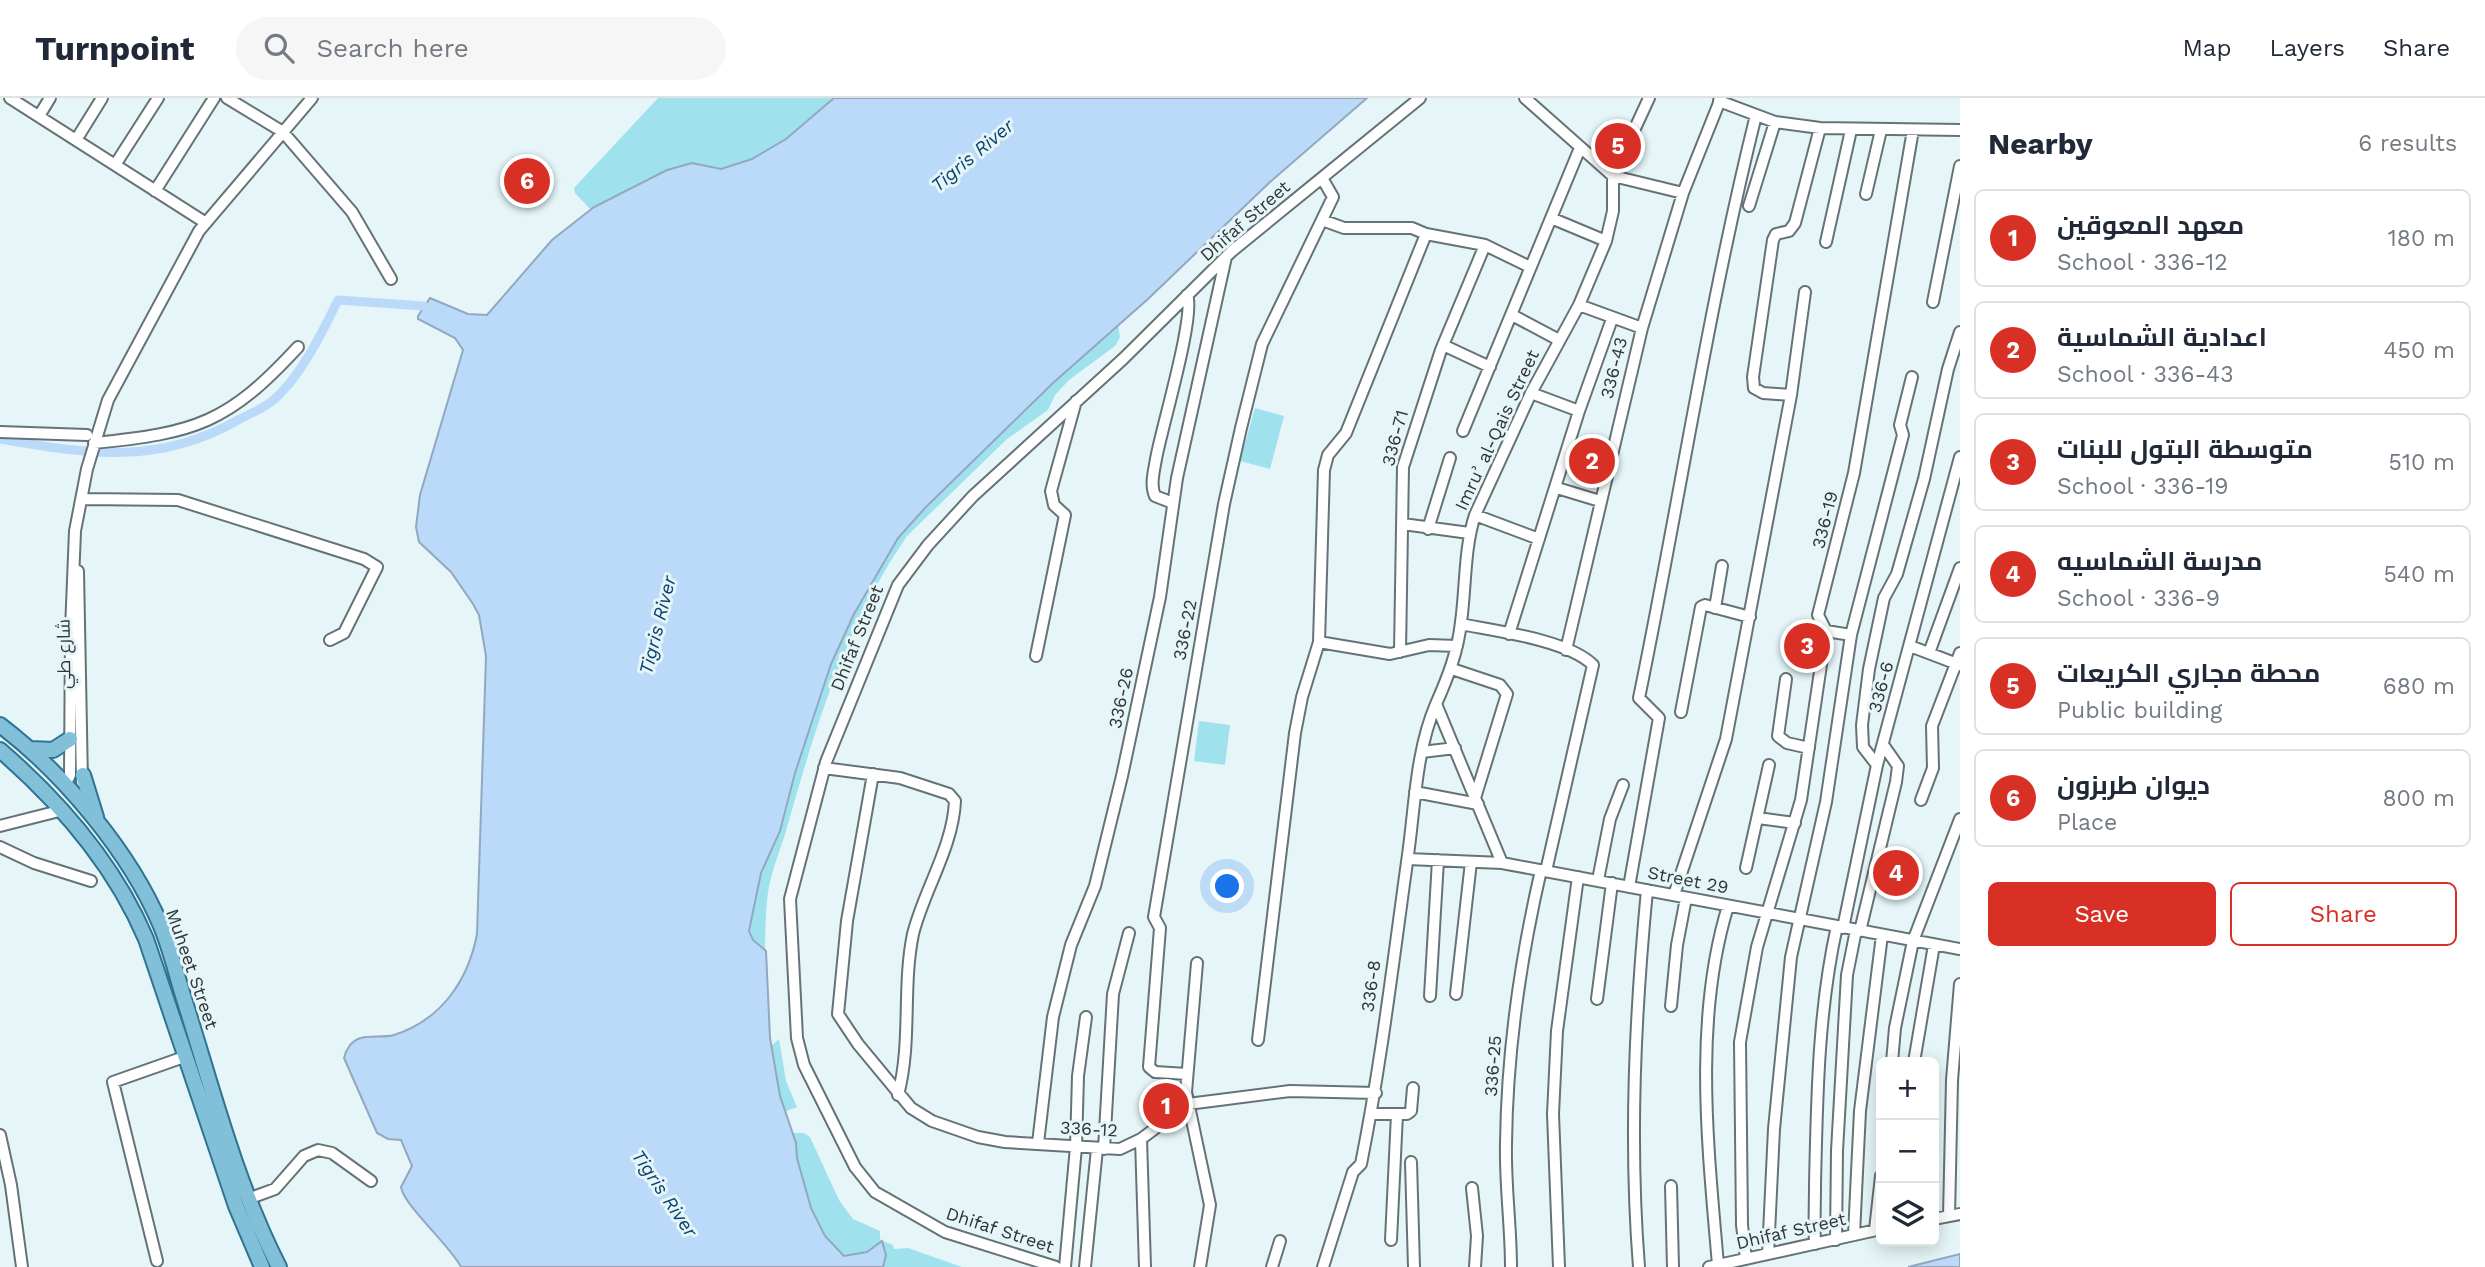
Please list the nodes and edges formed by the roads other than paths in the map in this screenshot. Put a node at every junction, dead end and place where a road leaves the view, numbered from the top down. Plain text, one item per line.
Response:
1 (10, 98) edge
2 (51, 98) edge
3 (102, 98) edge
4 (158, 98) edge
5 (214, 98) edge
6 (227, 98) edge
7 (312, 98) edge
8 (1420, 98) edge
9 (1525, 98) edge
10 (1649, 98) edge
11 (1720, 99) edge
12 (39, 116) junction
13 (1756, 116) junction
14 (1775, 122) junction
15 (1820, 128) junction
16 (1851, 130) junction
17 (1913, 130) junction
18 (1960, 130) edge
19 (1881, 131) junction
20 (283, 132) junction
21 (76, 140) junction
22 (1580, 148) junction
23 (116, 165) junction
24 (1960, 166) edge
25 (1613, 176) junction
26 (1322, 178) junction
27 (155, 191) junction
28 (1683, 193) junction
29 (1866, 194) dead end
30 (1749, 206) dead end
31 (1551, 218) junction
32 (1322, 220) junction
33 (206, 223) junction
34 (1426, 234) junction
35 (1606, 241) junction
36 (1826, 242) dead end
37 (1485, 245) junction
38 (1226, 257) junction
39 (1530, 267) junction
40 (391, 279) dead end
41 (1805, 292) dead end
42 (1187, 296) junction
43 (1933, 302) dead end
44 (1578, 305) junction
45 (1512, 315) junction
46 (1612, 319) junction
47 (1642, 328) junction
48 (1960, 332) edge
49 (1559, 340) junction
50 (1443, 345) junction
51 (298, 347) dead end
52 (1490, 367) junction
53 (1912, 377) dead end
54 (1531, 393) junction
55 (1791, 396) junction
56 (1077, 398) junction
57 (1578, 411) junction
58 (1463, 431) dead end
59 (0, 432) edge
60 (93, 437) junction
61 (1960, 457) edge
62 (1450, 458) dead end
63 (1557, 488) junction
64 (1600, 501) junction
65 (1173, 503) junction
66 (81, 504) junction
67 (1475, 514) junction
68 (1403, 524) junction
69 (1428, 529) junction
70 (1469, 533) junction
71 (1539, 539) junction
72 (1722, 566) dead end
73 (1960, 568) edge
74 (1715, 608) junction
75 (1750, 617) junction
76 (1461, 624) junction
77 (1826, 631) junction
78 (1509, 634) junction
79 (1851, 635) junction
80 (330, 640) dead end
81 (1319, 642) junction
82 (1457, 646) junction
83 (1910, 646) junction
84 (1566, 650) junction
85 (1400, 652) junction
86 (1929, 653) junction
87 (1035, 656) dead end
88 (1959, 661) edge
89 (1452, 669) junction
90 (1786, 679) dead end
91 (1436, 704) junction
92 (1681, 712) dead end
93 (0, 724) edge
94 (70, 739) junction
95 (1884, 746) junction
96 (31, 748) junction
97 (1455, 748) junction
98 (1809, 748) junction
99 (0, 750) edge
100 (1422, 752) junction
101 (1769, 765) dead end
102 (1877, 765) junction
103 (824, 768) junction
104 (873, 774) junction
105 (83, 775) junction
106 (1623, 785) dead end
107 (44, 790) junction
108 (1415, 792) junction
109 (67, 799) junction
110 (1921, 800) dead end
111 (1476, 801) junction
112 (1758, 818) junction
113 (1960, 819) edge
114 (1795, 823) junction
115 (0, 826) edge
116 (100, 828) junction
117 (0, 847) edge
118 (1408, 859) junction
119 (1438, 860) junction
120 (1471, 862) junction
121 (1502, 863) junction
122 (1746, 868) dead end
123 (1543, 870) junction
124 (1578, 877) junction
125 (1598, 880) junction
126 (91, 881) dead end
127 (1612, 883) junction
128 (1629, 887) junction
129 (1647, 890) junction
130 (1674, 895) junction
131 (1686, 898) junction
132 (1728, 906) junction
133 (1769, 913) junction
134 (1801, 920) junction
135 (1840, 927) junction
136 (1858, 930) junction
137 (1129, 933) dead end
138 (1882, 935) junction
139 (1913, 941) junction
140 (1934, 945) junction
141 (1960, 949) edge
142 (1197, 963) dead end
143 (1960, 984) edge
144 (1456, 995) dead end
145 (1430, 996) dead end
146 (1597, 999) dead end
147 (1671, 1006) dead end
148 (1086, 1017) dead end
149 (1258, 1040) dead end
150 (184, 1057) junction
151 (1892, 1057) edge
152 (1915, 1057) edge
153 (1187, 1074) junction
154 (1413, 1088) dead end
155 (1376, 1093) junction
156 (898, 1095) junction
157 (1188, 1104) junction
158 (1371, 1114) junction
159 (1397, 1114) junction
160 (0, 1135) edge
161 (1141, 1139) junction
162 (1038, 1143) junction
163 (1076, 1147) junction
164 (1101, 1149) junction
165 (1411, 1162) dead end
166 (371, 1181) dead end
167 (1671, 1186) dead end
168 (1472, 1188) dead end
169 (248, 1199) junction
170 (1955, 1215) edge
171 (1876, 1230) edge
172 (1854, 1234) junction
173 (1391, 1240) dead end
174 (1836, 1240) junction
175 (1280, 1241) dead end
176 (1815, 1244) junction
177 (1768, 1254) junction
178 (1746, 1259) junction
179 (157, 1261) dead end
180 (1713, 1266) edge
181 (22, 1267) edge
182 (262, 1267) edge
183 (279, 1267) edge
184 (1056, 1267) edge
185 (1065, 1267) edge
186 (1086, 1267) edge
187 (1144, 1267) edge
188 (1200, 1267) edge
189 (1272, 1267) edge
190 (1323, 1267) edge
191 (1414, 1267) edge
192 (1475, 1267) edge
193 (1511, 1267) edge
194 (1559, 1267) edge
195 (1639, 1267) edge
196 (1673, 1267) edge

1 - 12 street
2 - 12 street
3 - 21 street
4 - 23 street
5 - 27 street
6 - 20 street
7 - 20 street, شارع طي
8 - 26 street, Dhifaf Street
9 - 22 street
10 - 25 street, Imruʾ al-Qais Street
11 - 13 street
11 - 28 street, 336-43
12 - 21 street
13 - 14 street
13 - 128 street
14 - 15 street
14 - 30 street
15 - 16 street
15 - 55 street
16 - 19 street
16 - 36 street
17 - 18 street
17 - 19 street
17 - 77 street, 336-19
19 - 29 street
20 - 33 street, شارع طي
20 - 40 street
21 - 23 street
22 - 25 street
22 - 31 street
23 - 27 street
24 - 43 street
25 - 28 street
25 - 35 street, Imruʾ al-Qais Street
26 - 32 street, 336-22
26 - 38 street, Dhifaf Street
27 - 33 street
28 - 47 street, 336-43
31 - 35 street
31 - 39 street
32 - 34 street
32 - 153 street, 336-22
33 - 60 street, شارع طي
34 - 37 street
34 - 81 street
35 - 44 street, Imruʾ al-Qais Street
37 - 39 street
37 - 50 street, 336-71
38 - 42 street, Dhifaf Street
38 - 65 street, 336-26
39 - 45 street
41 - 55 street
42 - 56 street, Dhifaf Street
42 - 65 street
44 - 46 street
44 - 49 street, Imruʾ al-Qais Street
45 - 49 street
45 - 52 street
46 - 47 street
46 - 57 street
47 - 64 street, 336-43
48 - 102 street
49 - 54 street, Imruʾ al-Qais Street
50 - 52 street
50 - 68 street, 336-71
51 - 60 street
52 - 58 street
53 - 79 street
54 - 57 street
54 - 67 street, Imruʾ al-Qais Street
55 - 75 street
56 - 87 street
56 - 103 street, Dhifaf Street
57 - 63 street
59 - 60 street
60 - 66 street, شارع طي
61 - 83 street, 336-6
62 - 69 street
63 - 64 street
63 - 71 street
64 - 84 street, 336-43
65 - 162 street, 336-26
66 - 80 street
66 - 94 street, شارع طي
66 - 105 street, شارع طي
67 - 70 street, Imruʾ al-Qais Street
67 - 71 street
68 - 69 street
68 - 85 street, 336-71
69 - 70 street
70 - 76 street, Imruʾ al-Qais Street
71 - 78 street
72 - 74 street
73 - 86 street
74 - 75 street
74 - 92 street
75 - 130 street
76 - 78 street, 336-25
76 - 82 street, Imruʾ al-Qais Street
77 - 79 street
77 - 98 street, 336-19
78 - 84 street, 336-25
79 - 134 street
81 - 85 street
81 - 149 street
82 - 85 street
82 - 89 street, Imruʾ al-Qais Street
83 - 86 street
83 - 95 street, 336-6
84 - 123 street, 336-25
86 - 88 street
88 - 110 street
89 - 91 street, Imruʾ al-Qais Street
89 - 111 street
90 - 98 street
91 - 97 street
91 - 100 street, 336-8
93 - 96 main road, Muheet Street
94 - 96 main road
94 - 109 street, شارع طي
95 - 102 street, 336-6
95 - 136 street
96 - 109 main road, Muheet Street
97 - 100 street
97 - 111 street
98 - 114 street, 336-19
99 - 107 main road, Muheet Street
100 - 108 street, 336-8
101 - 112 street
102 - 135 street, 336-6
103 - 104 street
103 - 184 street, Dhifaf Street
104 - 156 street, 336-12
104 - 156 street
105 - 109 street, شارع طي
105 - 116 main road
106 - 125 street
107 - 109 main road, Muheet Street
107 - 109 main road
108 - 111 street
108 - 118 street, 336-8
109 - 115 street
109 - 116 main road, Muheet Street
109 - 150 main road, Muheet Street
111 - 121 street
112 - 114 street
112 - 122 street
113 - 139 street
114 - 133 street, 336-19
116 - 169 main road, Muheet Street
117 - 126 street
118 - 119 street, Street 29
118 - 155 street, 336-8
119 - 120 street, Street 29
119 - 145 street
120 - 121 street, Street 29
120 - 144 street
121 - 123 street, Street 29
123 - 124 street, Street 29
123 - 193 street, 336-25
124 - 125 street, Street 29
124 - 194 street
125 - 127 street, Street 29
127 - 128 street, Street 29
127 - 146 street
128 - 129 street, Street 29
129 - 130 street, Street 29
129 - 195 street
130 - 131 street, Street 29
131 - 132 street, Street 29
131 - 147 street
132 - 133 street, Street 29
132 - 180 street
133 - 134 street, Street 29
133 - 178 street, 336-19
134 - 135 street, Street 29
134 - 177 street
135 - 136 street, Street 29
135 - 176 street, 336-6
136 - 138 street, Street 29
136 - 174 street
137 - 164 street
138 - 139 street, Street 29
138 - 172 street
139 - 140 street, Street 29
139 - 151 street
140 - 141 street, Street 29
140 - 152 street
142 - 153 street
143 - 170 street
148 - 163 street
150 - 179 street
150 - 182 main road, Muheet Street
153 - 157 street
154 - 159 street
155 - 157 street, 336-12
155 - 158 street, 336-8
156 - 162 street, 336-12
157 - 161 street, 336-12
157 - 188 street
158 - 159 street
158 - 190 street, 336-8
159 - 173 street
160 - 181 street
161 - 164 street, 336-12
161 - 187 street
162 - 163 street, 336-12
163 - 164 street, 336-12
163 - 185 street
164 - 186 street
165 - 191 street
166 - 169 street
167 - 196 street
168 - 192 street
169 - 183 main road, Muheet Street
171 - 172 street, Dhifaf Street
172 - 174 street, Dhifaf Street
174 - 176 street, Dhifaf Street
175 - 189 street
176 - 177 street, Dhifaf Street
177 - 178 street, Dhifaf Street
178 - 180 street, Dhifaf Street

